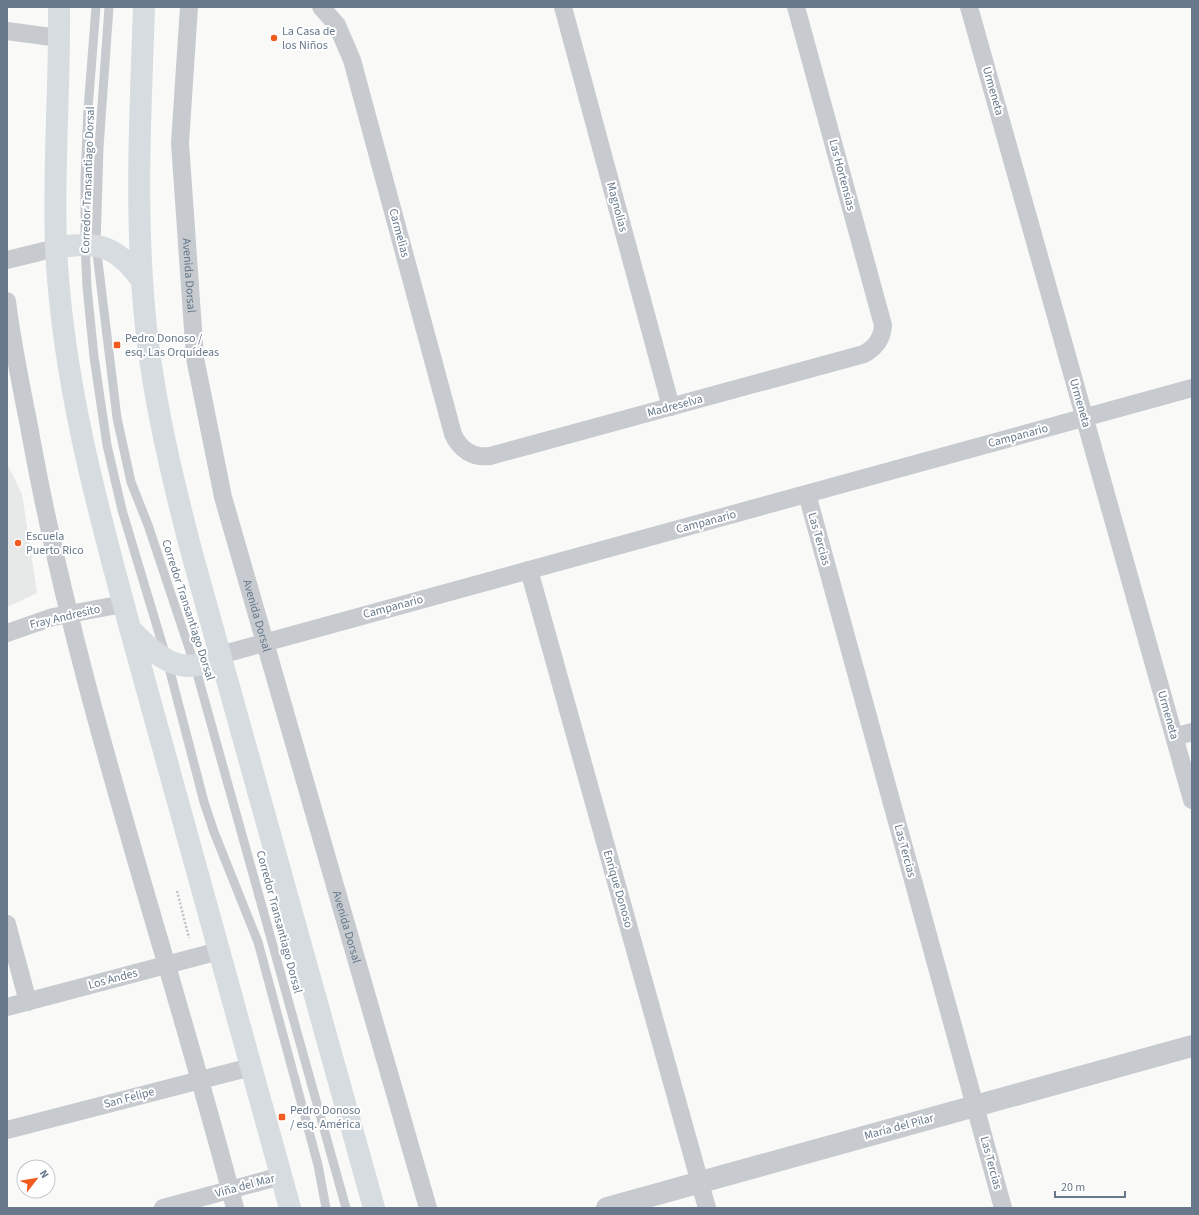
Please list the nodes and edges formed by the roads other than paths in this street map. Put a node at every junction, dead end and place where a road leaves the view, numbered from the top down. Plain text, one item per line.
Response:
1 (58, 7) edge
2 (96, 7) edge
3 (109, 7) edge
4 (144, 7) edge
5 (189, 7) edge
6 (563, 7) edge
7 (796, 7) edge
8 (969, 7) edge
9 (329, 9) edge
10 (7, 31) edge
11 (59, 38) junction
12 (90, 244) junction
13 (56, 248) junction
14 (7, 260) edge
15 (142, 281) junction
16 (7, 301) edge
17 (878, 342) joint
18 (1192, 388) edge
19 (671, 407) junction
20 (1085, 418) junction
21 (468, 453) joint
22 (807, 494) junction
23 (529, 570) junction
24 (123, 604) junction
25 (69, 613) junction
26 (130, 628) junction
27 (7, 633) edge
28 (265, 643) junction
29 (220, 655) junction
30 (167, 660) junction
31 (195, 666) junction
32 (1192, 732) edge
33 (1175, 737) junction
34 (1192, 800) edge
35 (7, 924) edge
36 (219, 950) junction
37 (166, 965) junction
38 (28, 1002) junction
39 (7, 1007) edge
40 (1192, 1046) edge
41 (252, 1067) junction
42 (199, 1080) junction
43 (976, 1106) junction
44 (7, 1130) edge
45 (281, 1176) junction
46 (700, 1182) junction
47 (230, 1190) junction
48 (163, 1208) edge
49 (235, 1208) edge
50 (290, 1208) edge
51 (326, 1208) edge
52 (346, 1208) edge
53 (374, 1208) edge
54 (428, 1208) edge
55 (607, 1208) edge
56 (707, 1208) edge
57 (1004, 1208) edge

1 - 11 main road
2 - 12 lane, Corredor Transantiago Dorsal
3 - 12 lane, Corredor Transantiago Dorsal
4 - 15 main road
5 - 28 street, Avenida Dorsal
6 - 19 street, Magnolias
7 - 17 street, Las Hortensias
8 - 20 street, Urmeneta
9 - 21 street, Carmelias
10 - 11 street
11 - 13 main road
12 - 13 main road
12 - 15 main road
12 - 30 lane, Corredor Transantiago Dorsal
12 - 31 lane, Corredor Transantiago Dorsal
13 - 14 street
13 - 24 main road
15 - 29 main road
16 - 25 street
17 - 19 street, Madreselva
18 - 20 street, Campanario
19 - 21 street, Madreselva
20 - 22 street, Campanario
20 - 33 street, Urmeneta
22 - 23 street, Campanario
22 - 43 street, Las Tercias
23 - 28 street, Campanario
23 - 46 street, Enrique Donoso
24 - 25 street, Fray Andresito
24 - 26 main road
25 - 27 street, Fray Andresito
25 - 37 street
26 - 30 main road
26 - 36 main road
28 - 29 street, Campanario
28 - 54 street, Avenida Dorsal
29 - 31 main road
29 - 53 main road
30 - 31 main road
30 - 51 lane, Corredor Transantiago Dorsal
31 - 52 lane, Corredor Transantiago Dorsal
32 - 33 street
33 - 34 street, Urmeneta
35 - 38 street
36 - 37 street, Los Andes
36 - 41 main road
37 - 38 street, Los Andes
37 - 42 street
38 - 39 street, Los Andes
40 - 43 street, María del Pilar
41 - 42 street, San Felipe
41 - 45 main road
42 - 44 street, San Felipe
42 - 47 street
43 - 46 street, María del Pilar
43 - 57 street, Las Tercias
45 - 47 street, Viña del Mar
45 - 50 main road
46 - 55 street, María del Pilar
46 - 56 street, Enrique Donoso
47 - 48 street, Viña del Mar
47 - 49 street

